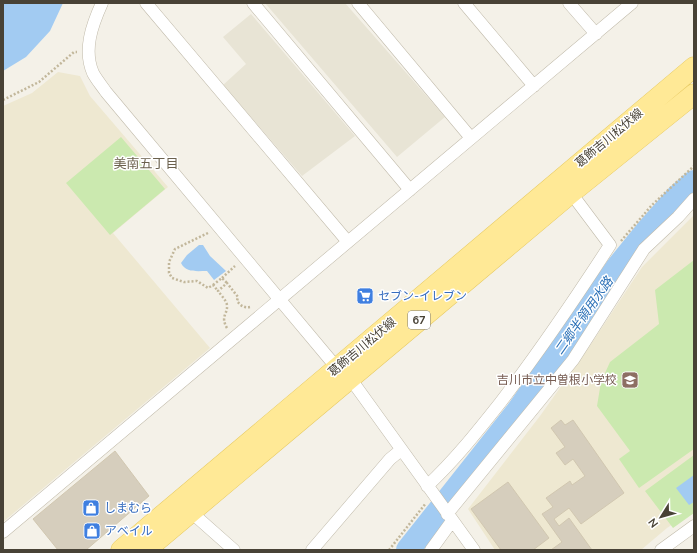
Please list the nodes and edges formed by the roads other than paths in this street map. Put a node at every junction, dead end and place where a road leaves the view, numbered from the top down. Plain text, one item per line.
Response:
1 (102, 3) edge
2 (146, 3) edge
3 (253, 3) edge
4 (358, 3) edge
5 (464, 3) edge
6 (569, 3) edge
7 (632, 3) edge
8 (596, 34) junction
9 (694, 66) edge
10 (534, 86) junction
11 (694, 94) edge
12 (471, 138) junction
13 (410, 190) junction
14 (571, 193) junction
15 (694, 200) edge
16 (348, 242) junction
17 (279, 299) junction
18 (343, 373) junction
19 (401, 450) junction
20 (430, 490) junction
21 (191, 512) junction
22 (450, 518) junction
23 (694, 526) edge
24 (3, 532) edge
25 (121, 550) edge
26 (146, 550) edge
27 (234, 550) edge
28 (312, 550) edge
29 (431, 550) edge
30 (474, 550) edge
31 (661, 550) edge

1 - 17 street
2 - 16 street
3 - 13 street
4 - 12 street
5 - 10 street
6 - 8 street
7 - 8 street
8 - 10 street
9 - 18 main road, 葛飾吉川松伏線 / 67
10 - 12 street
11 - 14 main road, 葛飾吉川松伏線 / 67
12 - 13 street
13 - 16 street
14 - 18 main road, 葛飾吉川松伏線 / 67
14 - 20 street
15 - 22 street
16 - 17 street
17 - 18 street
17 - 24 street
18 - 19 street
18 - 21 main road, 葛飾吉川松伏線 / 67
18 - 25 main road, 葛飾吉川松伏線 / 67
19 - 20 street
19 - 28 street
20 - 22 street
21 - 26 main road, 葛飾吉川松伏線 / 67
21 - 27 street
22 - 29 street
22 - 30 street
23 - 31 street

